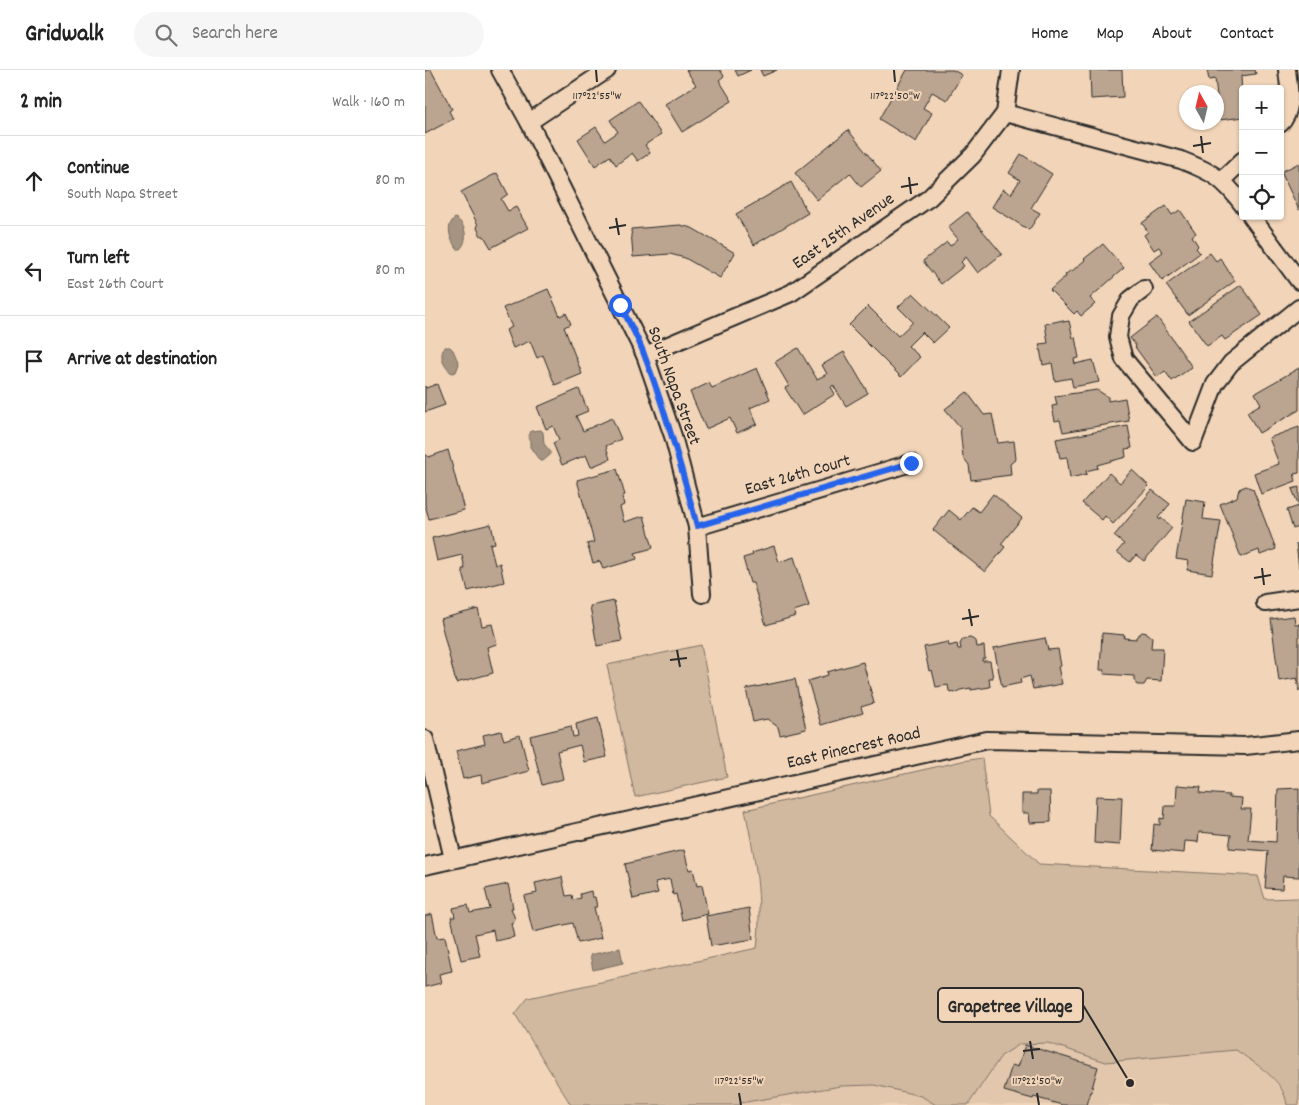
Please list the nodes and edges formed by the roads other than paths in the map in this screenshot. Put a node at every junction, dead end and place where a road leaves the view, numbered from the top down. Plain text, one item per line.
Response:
1 (500, 70) edge
2 (607, 70) edge
3 (1011, 70) edge
4 (1287, 70) edge
5 (1005, 112) junction
6 (1284, 121) edge
7 (529, 122) junction
8 (1239, 164) edge
9 (1222, 180) junction
10 (1239, 200) edge
11 (1254, 220) edge
12 (1299, 281) edge
13 (1144, 289) dead end
14 (1299, 308) edge
15 (645, 355) junction
16 (911, 463) dead end
17 (697, 526) junction
18 (702, 594) dead end
19 (1299, 598) edge
20 (1265, 602) dead end
21 (425, 739) edge
22 (1299, 740) edge
23 (453, 859) junction
24 (425, 866) edge

1 - 7 street, South Napa Street
2 - 7 street
3 - 5 street
4 - 6 street
5 - 9 street
5 - 15 street, East 25th Avenue
7 - 15 street, South Napa Street
8 - 9 street
9 - 10 street
11 - 12 street
13 - 14 street
15 - 17 street, South Napa Street
16 - 17 street, East 26th Court
17 - 18 street, South Napa Street
19 - 20 street
21 - 23 street
22 - 23 street, East Pinecrest Road
23 - 24 street, East Pinecrest Road

